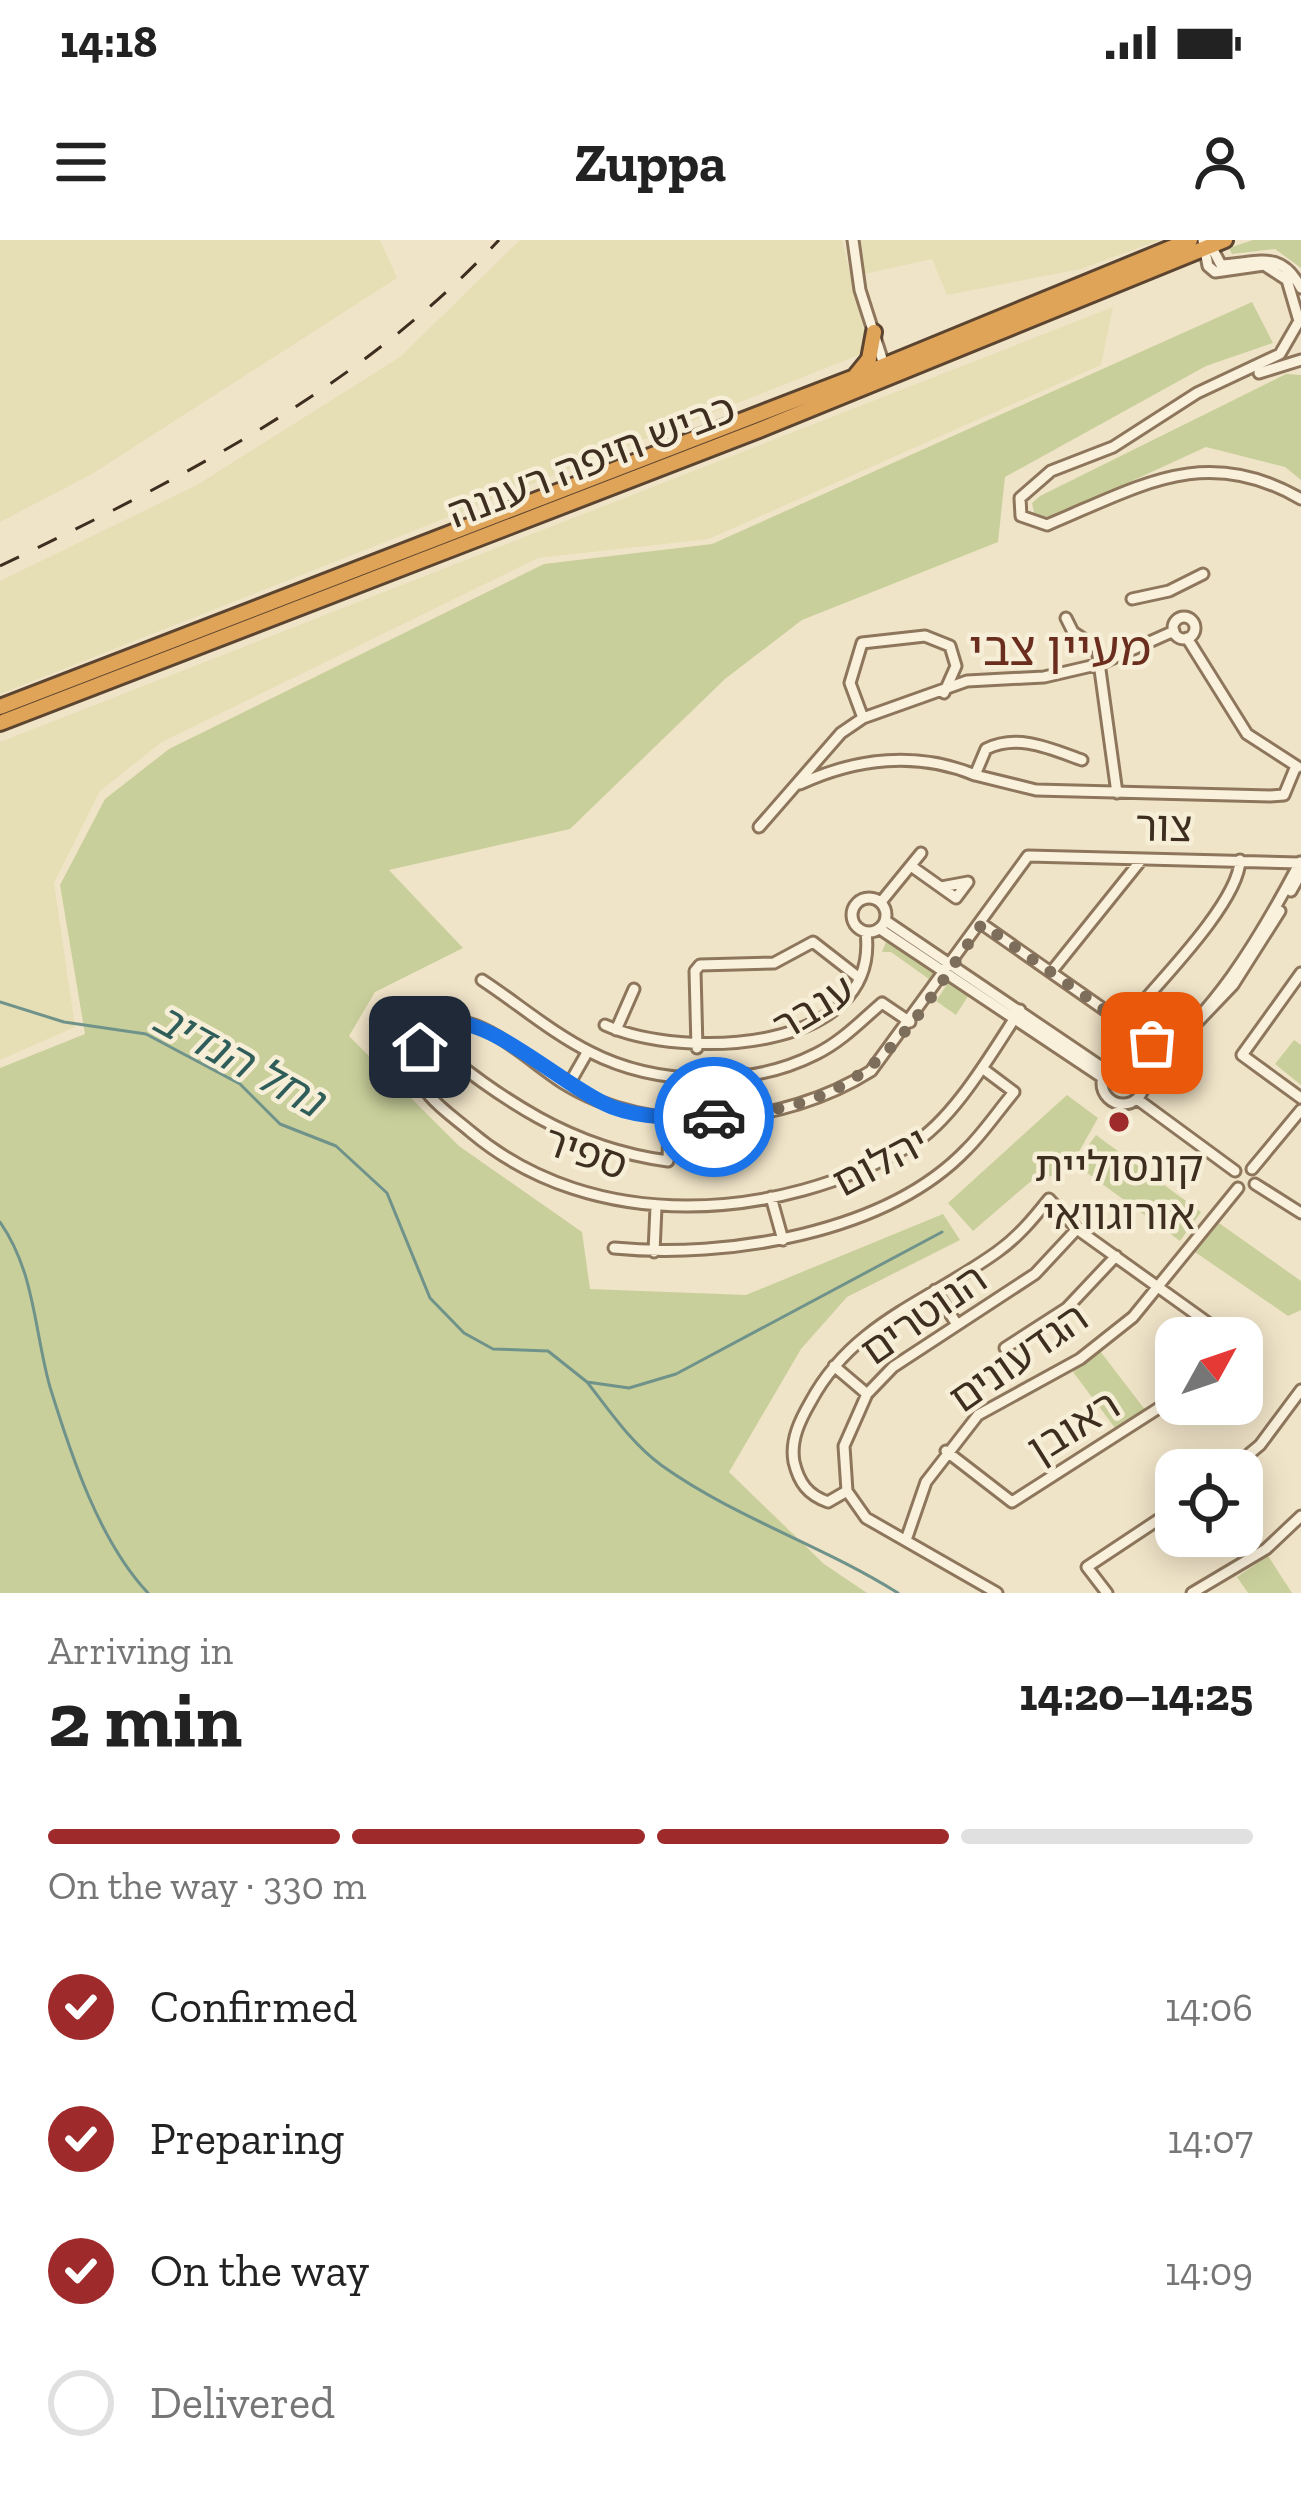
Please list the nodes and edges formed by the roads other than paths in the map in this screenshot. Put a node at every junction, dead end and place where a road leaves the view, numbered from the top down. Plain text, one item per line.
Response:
1 (853, 240) edge
2 (1207, 246) edge
3 (1301, 287) edge
4 (874, 332) junction
5 (1294, 340) edge
6 (916, 352) junction
7 (1298, 360) edge
8 (886, 372) junction
9 (1242, 375) junction
10 (853, 377) junction
11 (1301, 499) edge
12 (1202, 574) dead end
13 (1168, 591) junction
14 (1132, 599) dead end
15 (1182, 617) junction
16 (1066, 618) dead end
17 (1174, 632) junction
18 (1187, 638) junction
19 (1100, 664) junction
20 (944, 693) junction
21 (0, 707) edge
22 (863, 718) junction
23 (0, 723) edge
24 (1082, 760) dead end
25 (1299, 767) edge
26 (975, 775) junction
27 (795, 786) junction
28 (1117, 793) junction
29 (759, 827) dead end
30 (921, 853) dead end
31 (1142, 859) junction
32 (1240, 860) junction
33 (1300, 865) edge
34 (911, 866) junction
35 (941, 887) dead end
36 (880, 902) junction
37 (984, 923) junction
38 (883, 925) junction
39 (866, 932) junction
40 (951, 968) junction
41 (1052, 971) junction
42 (1301, 973) edge
43 (858, 977) junction
44 (482, 980) dead end
45 (634, 989) dead end
46 (1018, 1014) junction
47 (1126, 1021) junction
48 (910, 1022) junction
49 (426, 1039) junction
50 (1152, 1043) junction
51 (1169, 1047) junction
52 (697, 1048) junction
53 (588, 1051) junction
54 (1153, 1062) junction
55 (982, 1068) junction
56 (745, 1074) junction
57 (1104, 1074) junction
58 (1142, 1074) junction
59 (568, 1086) junction
60 (1301, 1098) edge
61 (1137, 1099) junction
62 (1301, 1110) edge
63 (751, 1114) junction
64 (669, 1118) junction
65 (1252, 1169) junction
66 (1235, 1171) junction
67 (1255, 1184) junction
68 (1238, 1188) junction
69 (771, 1197) junction
70 (656, 1207) junction
71 (1301, 1213) edge
72 (1077, 1229) junction
73 (783, 1240) junction
74 (614, 1248) dead end
75 (654, 1252) junction
76 (1116, 1256) junction
77 (1158, 1285) junction
78 (935, 1289) junction
79 (1201, 1317) edge
80 (956, 1323) junction
81 (1005, 1348) dead end
82 (834, 1366) junction
83 (1301, 1390) edge
84 (867, 1394) junction
85 (1155, 1410) edge
86 (1255, 1449) edge
87 (946, 1451) junction
88 (847, 1491) junction
89 (1301, 1516) edge
90 (1155, 1522) edge
91 (906, 1540) junction
92 (997, 1593) edge
93 (1107, 1593) edge
94 (1192, 1593) edge

1 - 4 street
2 - 3 street
2 - 5 street
2 - 6 highway, כביש חיפה רעננה
2 - 8 highway, כביש חיפה רעננה
4 - 6 highway
4 - 8 street
4 - 10 highway
5 - 7 street
5 - 9 street
6 - 8 highway, כביש חיפה רעננה
7 - 9 street
8 - 10 highway, כביש חיפה רעננה
8 - 23 highway, כביש חיפה רעננה
9 - 11 street
10 - 21 highway, כביש חיפה רעננה
12 - 13 street
13 - 14 street
13 - 15 street
15 - 17 street
15 - 18 street
16 - 19 street
17 - 18 street
17 - 19 street
18 - 25 street
19 - 20 street
19 - 28 street
20 - 22 street
20 - 22 street
22 - 27 street
24 - 26 street
25 - 28 street
26 - 27 street
26 - 28 street
27 - 29 street
30 - 34 street
31 - 32 street, צור
31 - 37 street, צור
31 - 41 street
32 - 33 street, צור
32 - 47 street
33 - 51 street
33 - 58 street
34 - 35 street
34 - 36 street
36 - 38 street
36 - 39 street
37 - 40 street
37 - 41 street
38 - 39 street
38 - 40 street
39 - 43 street
40 - 46 street
40 - 48 street
41 - 47 street
42 - 60 street
43 - 52 street
43 - 52 street
44 - 53 street, ענבר
45 - 52 street
46 - 55 street, ספיר
46 - 57 street
47 - 50 street
48 - 56 street, ענבר
48 - 63 street
49 - 59 street
49 - 64 street
49 - 70 street, ספיר
50 - 51 street
50 - 54 street
51 - 54 street
53 - 56 street, ענבר
53 - 59 street
54 - 58 street
55 - 69 street, ספיר
55 - 73 street, יהלום
56 - 63 street, ענבר
57 - 58 street
57 - 61 street
58 - 61 street
59 - 64 street
61 - 66 street
62 - 65 street
63 - 64 street
65 - 66 street
65 - 67 street
66 - 68 street
67 - 68 street
67 - 71 street
68 - 77 street, הגדעונים
69 - 70 street, ספיר
69 - 73 street, יהלום
70 - 75 street
72 - 76 street
72 - 78 street
72 - 80 street, הנוטרים
73 - 75 street, יהלום
74 - 75 street, יהלום
76 - 77 street
76 - 81 street
77 - 79 street
77 - 87 street, הגדעונים
78 - 80 street
78 - 82 street
80 - 84 street, הנוטרים
82 - 84 street
82 - 88 street
83 - 86 street
84 - 88 street, הנוטרים
85 - 87 street, ראובן
87 - 91 street, הגדעונים
88 - 91 street
89 - 94 street
90 - 93 street
91 - 92 street

